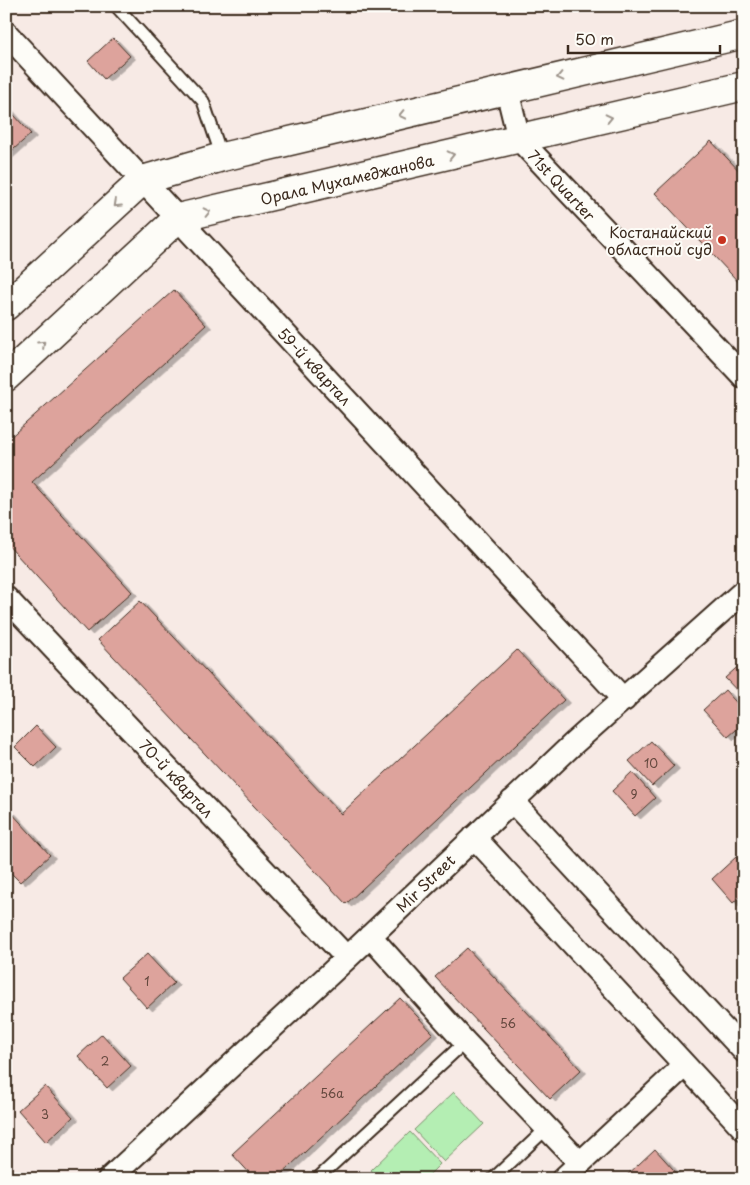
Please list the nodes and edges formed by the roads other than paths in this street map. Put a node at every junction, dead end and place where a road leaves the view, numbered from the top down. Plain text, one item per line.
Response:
1 (116, 6) edge
2 (6, 33) edge
3 (744, 34) edge
4 (744, 86) edge
5 (508, 90) junction
6 (519, 139) junction
7 (222, 157) junction
8 (143, 180) junction
9 (178, 218) junction
10 (6, 306) edge
11 (744, 376) edge
12 (6, 377) edge
13 (744, 591) edge
14 (6, 598) edge
15 (624, 700) junction
16 (512, 801) junction
17 (474, 837) junction
18 (370, 936) junction
19 (346, 958) junction
20 (465, 1042) junction
21 (744, 1051) edge
22 (684, 1066) junction
23 (547, 1128) junction
24 (744, 1130) edge
25 (580, 1163) junction
26 (109, 1179) edge
27 (317, 1179) edge
28 (493, 1179) edge
29 (563, 1179) edge

1 - 7 lane
2 - 8 street, 59-й квартал
3 -> 5 street
6 -> 4 street, Орала Мухамеджанова
5 - 6 street, 71st Quarter
5 -> 7 street
9 -> 6 street, Орала Мухамеджанова
6 - 11 street, 71st Quarter
7 - 8 street
8 - 9 street, 59-й квартал
8 -> 10 street
12 -> 9 street, Орала Мухамеджанова
9 - 15 street, 59-й квартал
13 - 15 street, Mir Street
14 - 19 street, 70-й квартал
15 - 16 street, Mir Street
16 - 17 street, Mir Street
16 - 21 street
17 - 18 street, Mir Street
17 - 22 street
18 - 19 street, Mir Street
18 - 20 street
19 - 26 street, Mir Street
20 - 23 street
20 - 27 lane
22 - 24 street
22 - 25 street
23 - 25 street
23 - 28 lane
25 - 29 street

